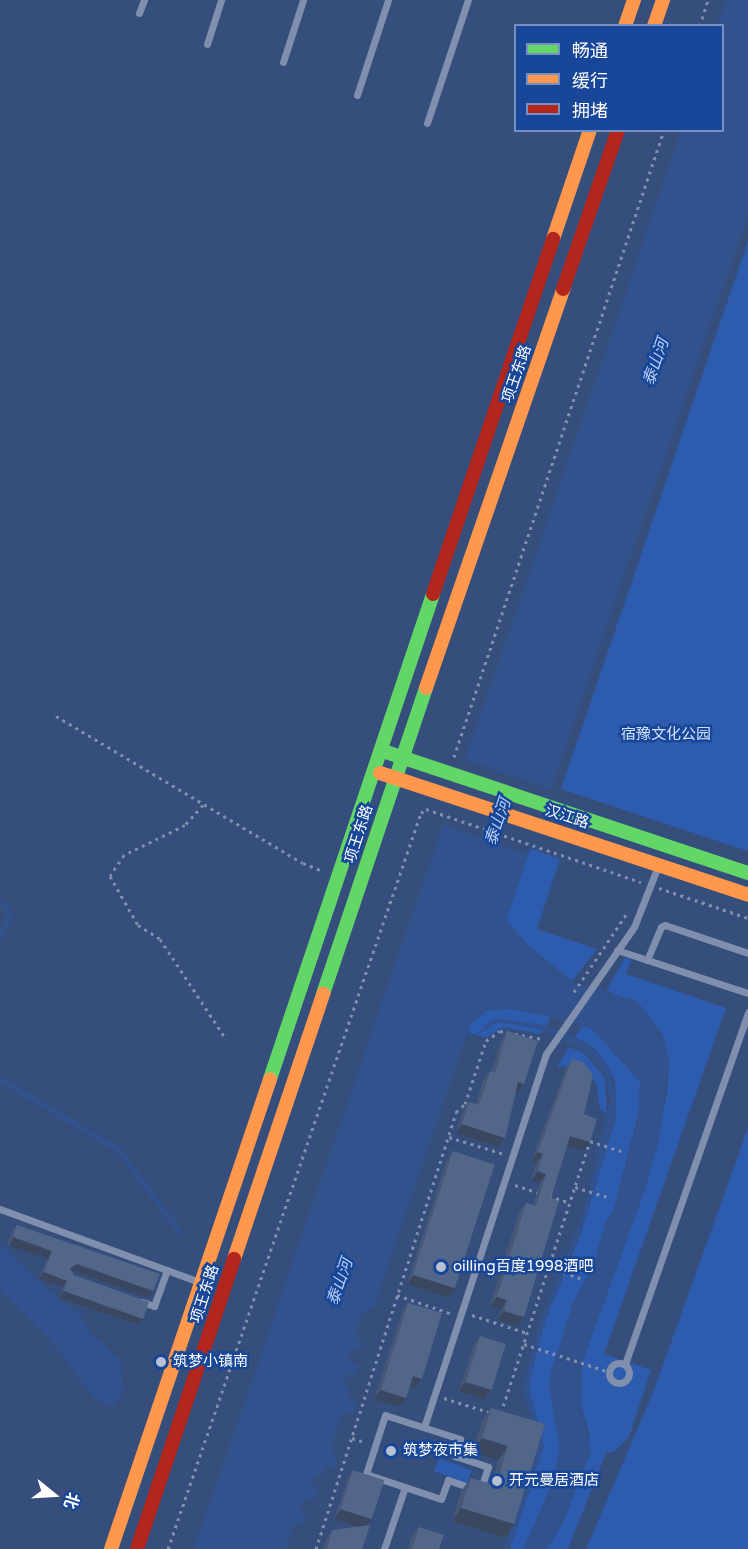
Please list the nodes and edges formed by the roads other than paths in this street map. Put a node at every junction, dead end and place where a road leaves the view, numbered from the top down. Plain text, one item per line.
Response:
1 (144, 0) edge
2 (221, 0) edge
3 (303, 0) edge
4 (388, 0) edge
5 (468, 0) edge
6 (634, 0) edge
7 (663, 0) edge
8 (139, 13) dead end
9 (626, 24) edge
10 (655, 24) edge
11 (207, 44) dead end
12 (283, 62) dead end
13 (357, 95) dead end
14 (427, 123) dead end
15 (589, 132) edge
16 (617, 132) edge
17 (381, 751) junction
18 (402, 758) junction
19 (375, 771) junction
20 (395, 778) junction
21 (658, 865) junction
22 (748, 873) edge
23 (748, 895) edge
24 (617, 950) junction
25 (748, 953) edge
26 (647, 960) junction
27 (748, 993) edge
28 (748, 1012) edge
29 (0, 1209) edge
30 (167, 1270) junction
31 (201, 1283) junction
32 (134, 1299) edge
33 (625, 1364) junction
34 (428, 1429) junction
35 (405, 1487) junction
36 (111, 1549) edge
37 (137, 1549) edge
38 (384, 1549) edge

1 - 8 lane
2 - 11 lane
3 - 12 lane
4 - 13 lane
5 - 14 lane
6 - 9 main road
7 - 10 main road
15 - 17 main road, 项王东路
16 - 18 main road, 项王东路
17 - 18 main road, 汉江路
17 - 19 main road, 项王东路
18 - 20 main road, 项王东路
18 - 22 main road, 汉江路
19 - 20 main road, 汉江路
19 - 31 main road, 项王东路
20 - 21 main road, 汉江路
20 - 37 main road, 项王东路
21 - 23 main road, 汉江路
21 - 24 lane
24 - 26 lane
24 - 34 lane
25 - 26 lane
26 - 27 lane
28 - 33 lane
29 - 30 lane
30 - 31 lane
30 - 32 lane
31 - 36 main road, 项王东路
33 - 33 lane
34 - 35 lane
34 - 35 lane
35 - 38 lane

